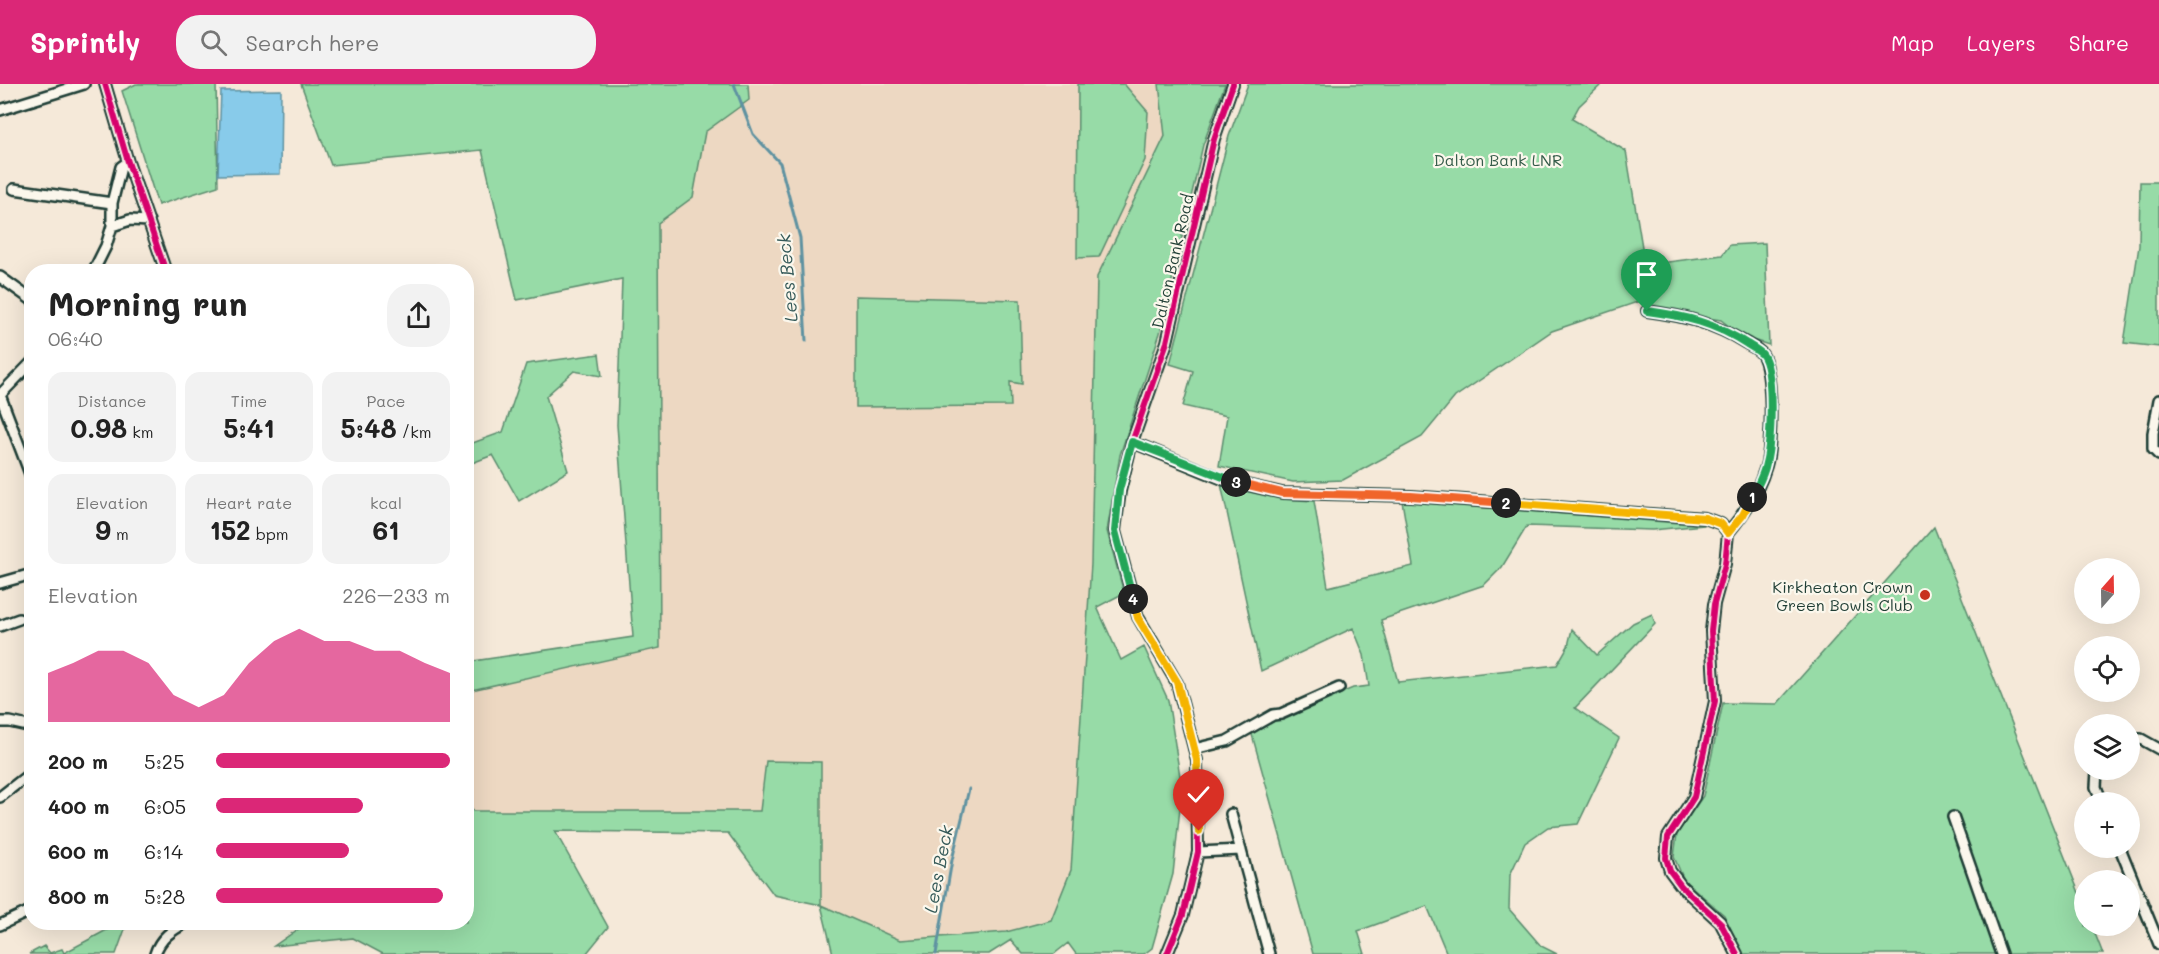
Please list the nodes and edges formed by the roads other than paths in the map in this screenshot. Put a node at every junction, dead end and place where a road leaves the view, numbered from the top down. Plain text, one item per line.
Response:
1 (84, 84) edge
2 (105, 84) edge
3 (1233, 84) edge
4 (0, 110) edge
5 (128, 162) junction
6 (14, 189) dead end
7 (112, 203) junction
8 (149, 221) junction
9 (112, 226) junction
10 (97, 264) edge
11 (163, 264) edge
12 (0, 277) edge
13 (24, 294) edge
14 (1647, 311) dead end
15 (24, 370) edge
16 (0, 395) edge
17 (2159, 400) edge
18 (1132, 442) junction
19 (2159, 454) edge
20 (24, 458) edge
21 (1728, 533) junction
22 (24, 576) edge
23 (0, 583) edge
24 (19, 619) dead end
25 (0, 626) edge
26 (1339, 688) dead end
27 (0, 722) edge
28 (24, 725) edge
29 (2140, 739) edge
30 (2159, 749) edge
31 (1194, 750) junction
32 (24, 778) edge
33 (0, 797) edge
34 (1231, 814) dead end
35 (1953, 817) dead end
36 (1241, 850) junction
37 (1198, 852) junction
38 (2125, 858) edge
39 (24, 914) edge
40 (0, 926) edge
41 (172, 930) edge
42 (2159, 944) edge
43 (155, 954) edge
44 (1167, 954) edge
45 (1269, 954) edge
46 (1737, 954) edge
47 (2001, 954) edge

1 - 4 street
2 - 5 street
3 - 18 street, Dalton Bank Road
5 - 7 street
5 - 8 street
6 - 7 street
7 - 9 street
8 - 9 street
8 - 11 street
9 - 10 street
12 - 13 street
14 - 21 street
15 - 16 street
16 - 20 street
17 - 19 street
18 - 21 street
18 - 31 street, Dalton Bank Road
21 - 46 street
22 - 23 street
24 - 25 street
26 - 31 street
27 - 28 street
29 - 30 street
31 - 37 street, Dalton Bank Road
32 - 33 street
34 - 36 street
35 - 47 street
36 - 37 street
36 - 45 street
37 - 44 street, Dalton Bank Road
38 - 42 street
39 - 40 street
41 - 43 street

